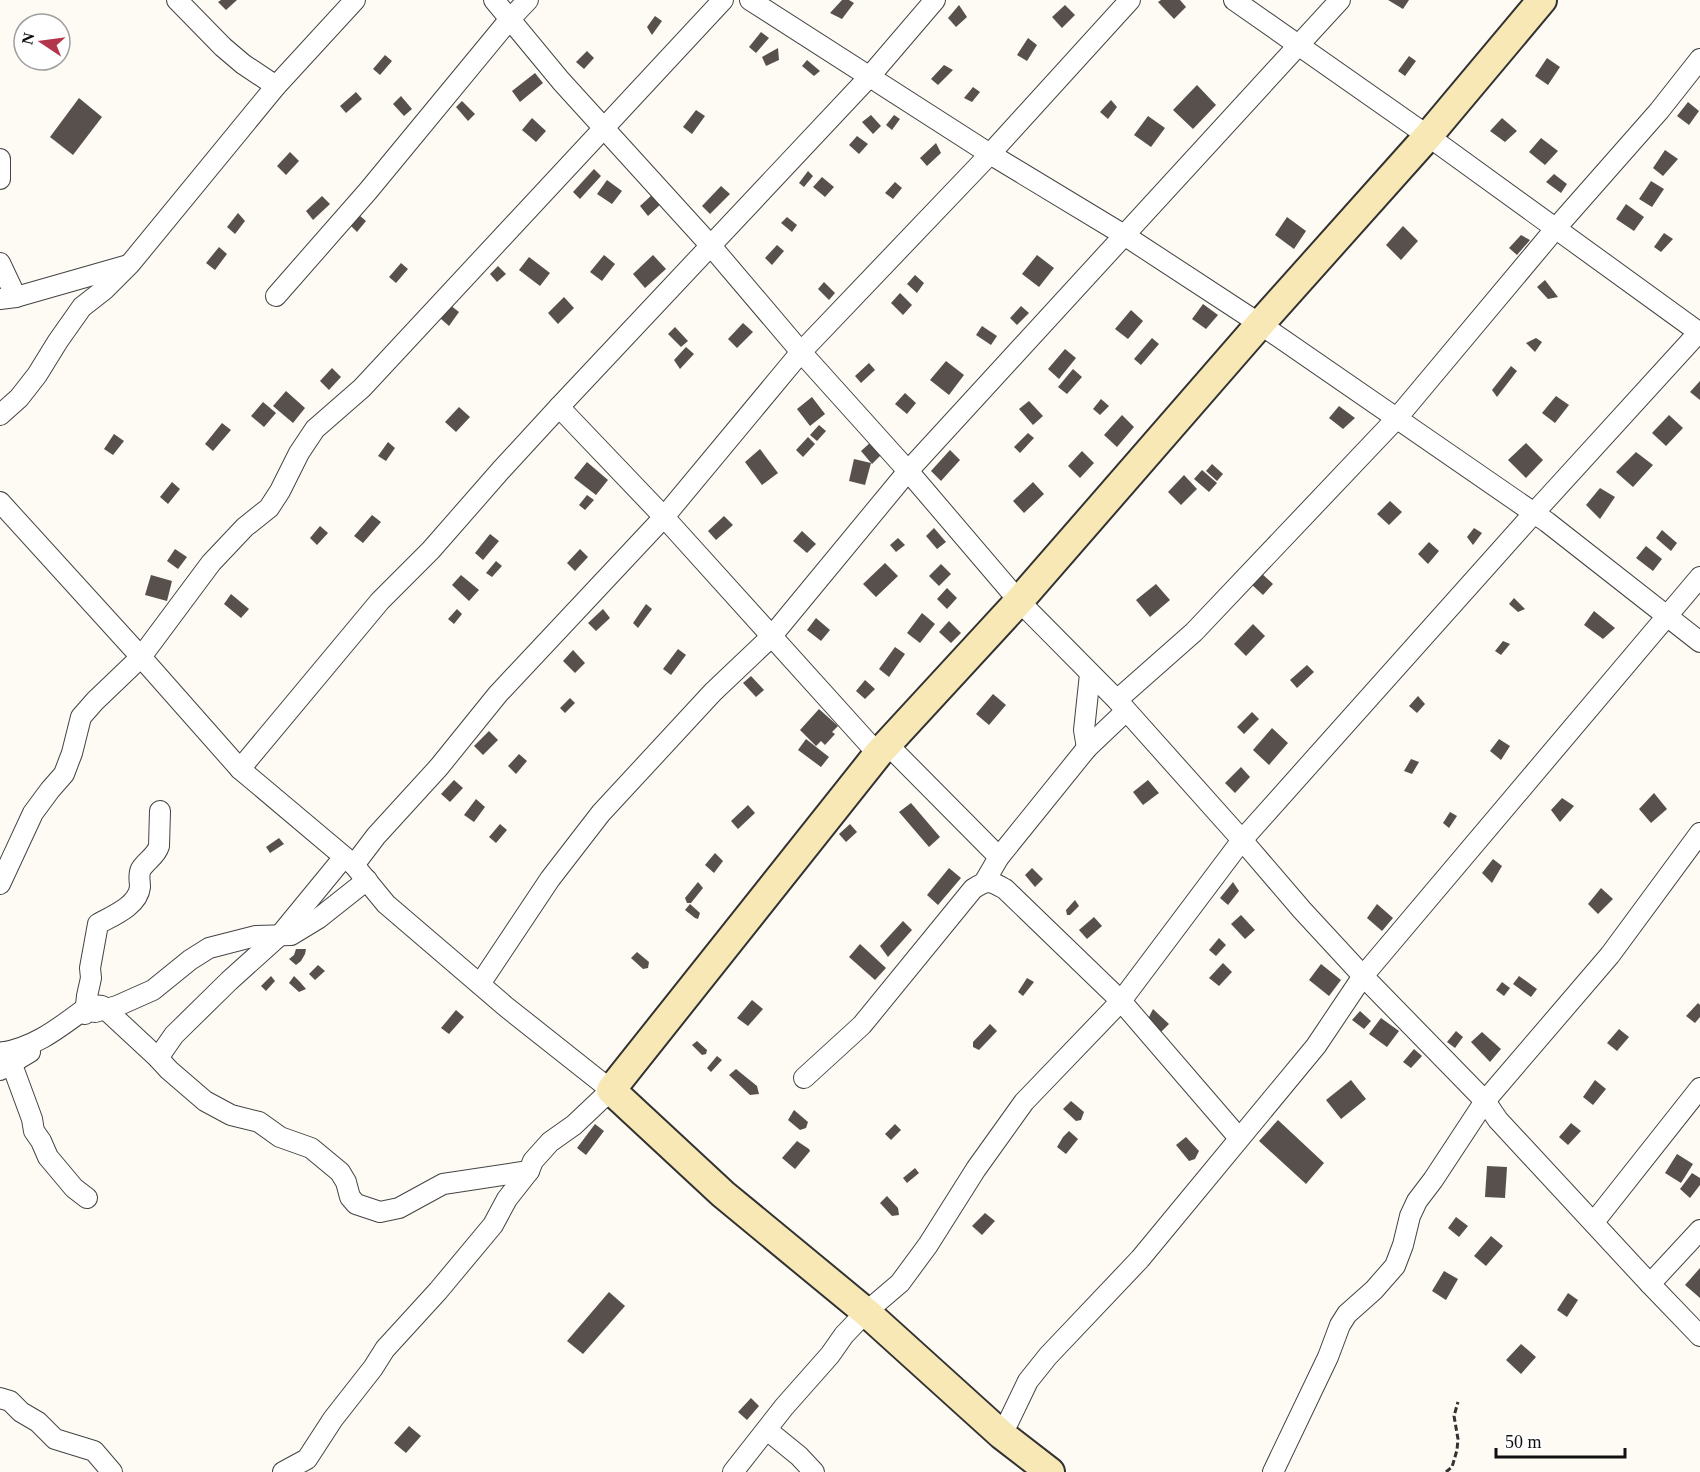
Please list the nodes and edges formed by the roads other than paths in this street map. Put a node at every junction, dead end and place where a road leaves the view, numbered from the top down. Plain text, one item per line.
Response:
1 (177, 0) edge
2 (355, 0) edge
3 (494, 0) edge
4 (528, 0) edge
5 (723, 0) edge
6 (750, 0) edge
7 (935, 0) edge
8 (1130, 0) edge
9 (1234, 0) edge
10 (1340, 0) edge
11 (1542, 0) edge
12 (509, 20) junction
13 (316, 42) junction
14 (1298, 46) junction
15 (1700, 59) edge
16 (243, 64) junction
17 (870, 76) junction
18 (276, 86) junction
19 (604, 130) junction
20 (1428, 136) junction
21 (990, 154) junction
22 (0, 159) edge
23 (0, 179) edge
24 (1556, 228) junction
25 (1124, 235) junction
26 (711, 246) junction
27 (0, 263) edge
28 (130, 264) junction
29 (276, 296) dead end
30 (8, 298) edge
31 (1260, 324) junction
32 (1700, 332) edge
33 (801, 352) junction
34 (559, 407) junction
35 (0, 415) edge
36 (1397, 418) junction
37 (908, 471) junction
38 (0, 502) edge
39 (1534, 513) junction
40 (664, 517) junction
41 (1700, 577) edge
42 (1019, 601) junction
43 (1667, 616) junction
44 (771, 637) junction
45 (1700, 642) edge
46 (141, 657) junction
47 (1090, 674) junction
48 (1121, 705) junction
49 (1087, 748) junction
50 (882, 749) junction
51 (240, 769) junction
52 (160, 811) dead end
53 (1700, 833) edge
54 (1242, 840) junction
55 (999, 857) junction
56 (350, 863) junction
57 (985, 881) junction
58 (0, 884) edge
59 (280, 935) junction
60 (1363, 976) junction
61 (480, 984) junction
62 (1120, 1001) junction
63 (92, 1010) junction
64 (131, 1033) junction
65 (174, 1035) junction
66 (158, 1058) junction
67 (4, 1059) edge
68 (804, 1078) dead end
69 (1700, 1088) edge
70 (611, 1090) junction
71 (1485, 1101) junction
72 (1239, 1138) junction
73 (528, 1171) junction
74 (87, 1198) dead end
75 (1594, 1222) junction
76 (1700, 1230) edge
77 (1650, 1284) junction
78 (866, 1312) junction
79 (1700, 1336) edge
80 (0, 1398) edge
81 (767, 1430) junction
82 (1002, 1435) junction
83 (112, 1472) edge
84 (283, 1472) edge
85 (733, 1472) edge
86 (814, 1472) edge
87 (1050, 1472) edge
88 (1273, 1472) edge

1 - 16 street
2 - 13 street
3 - 12 street
4 - 12 street
5 - 19 street
6 - 17 street
7 - 17 street
8 - 21 street
9 - 14 street
10 - 14 street
11 - 20 street
12 - 19 street
12 - 29 street
13 - 16 street
13 - 18 street
14 - 20 street
14 - 25 street
15 - 24 street
16 - 18 street
17 - 21 street
17 - 26 street
18 - 28 street
19 - 26 street
19 - 46 street
20 - 24 street
20 - 31 street
21 - 25 street
21 - 33 street
22 - 23 street
24 - 32 street
24 - 36 street
25 - 31 street
25 - 37 street
26 - 33 street
26 - 34 street
27 - 30 street
28 - 30 street
28 - 35 street
31 - 36 street
31 - 42 street
32 - 39 street
33 - 37 street
33 - 40 street
34 - 40 street
34 - 51 street
36 - 39 street
36 - 48 street
37 - 42 street
37 - 44 street
38 - 46 street
39 - 43 street
39 - 54 street
40 - 44 street
40 - 56 street
41 - 43 street
42 - 47 street
42 - 50 street
43 - 45 street
43 - 60 street
44 - 50 street
44 - 61 street
46 - 51 street
46 - 58 street
47 - 48 street
47 - 49 street
48 - 49 street
48 - 54 street
49 - 55 street
50 - 55 street
50 - 70 street
51 - 56 street
52 - 63 street
53 - 71 street
54 - 60 street
54 - 62 street
55 - 57 street
56 - 59 street
56 - 59 street
56 - 61 street
57 - 62 street
57 - 68 street
59 - 63 street
59 - 65 street
60 - 71 street
60 - 72 street
61 - 70 street
62 - 72 street
62 - 78 street
63 - 64 street
63 - 67 street
64 - 65 street
64 - 66 street
65 - 66 street
66 - 73 street
67 - 74 street
69 - 75 street
70 - 73 street
70 - 78 street
71 - 75 street
71 - 88 street
72 - 82 street
73 - 84 street
75 - 77 street
76 - 77 street
77 - 79 street
78 - 81 street
78 - 82 street
80 - 83 street
81 - 85 street
81 - 86 street
82 - 87 street

